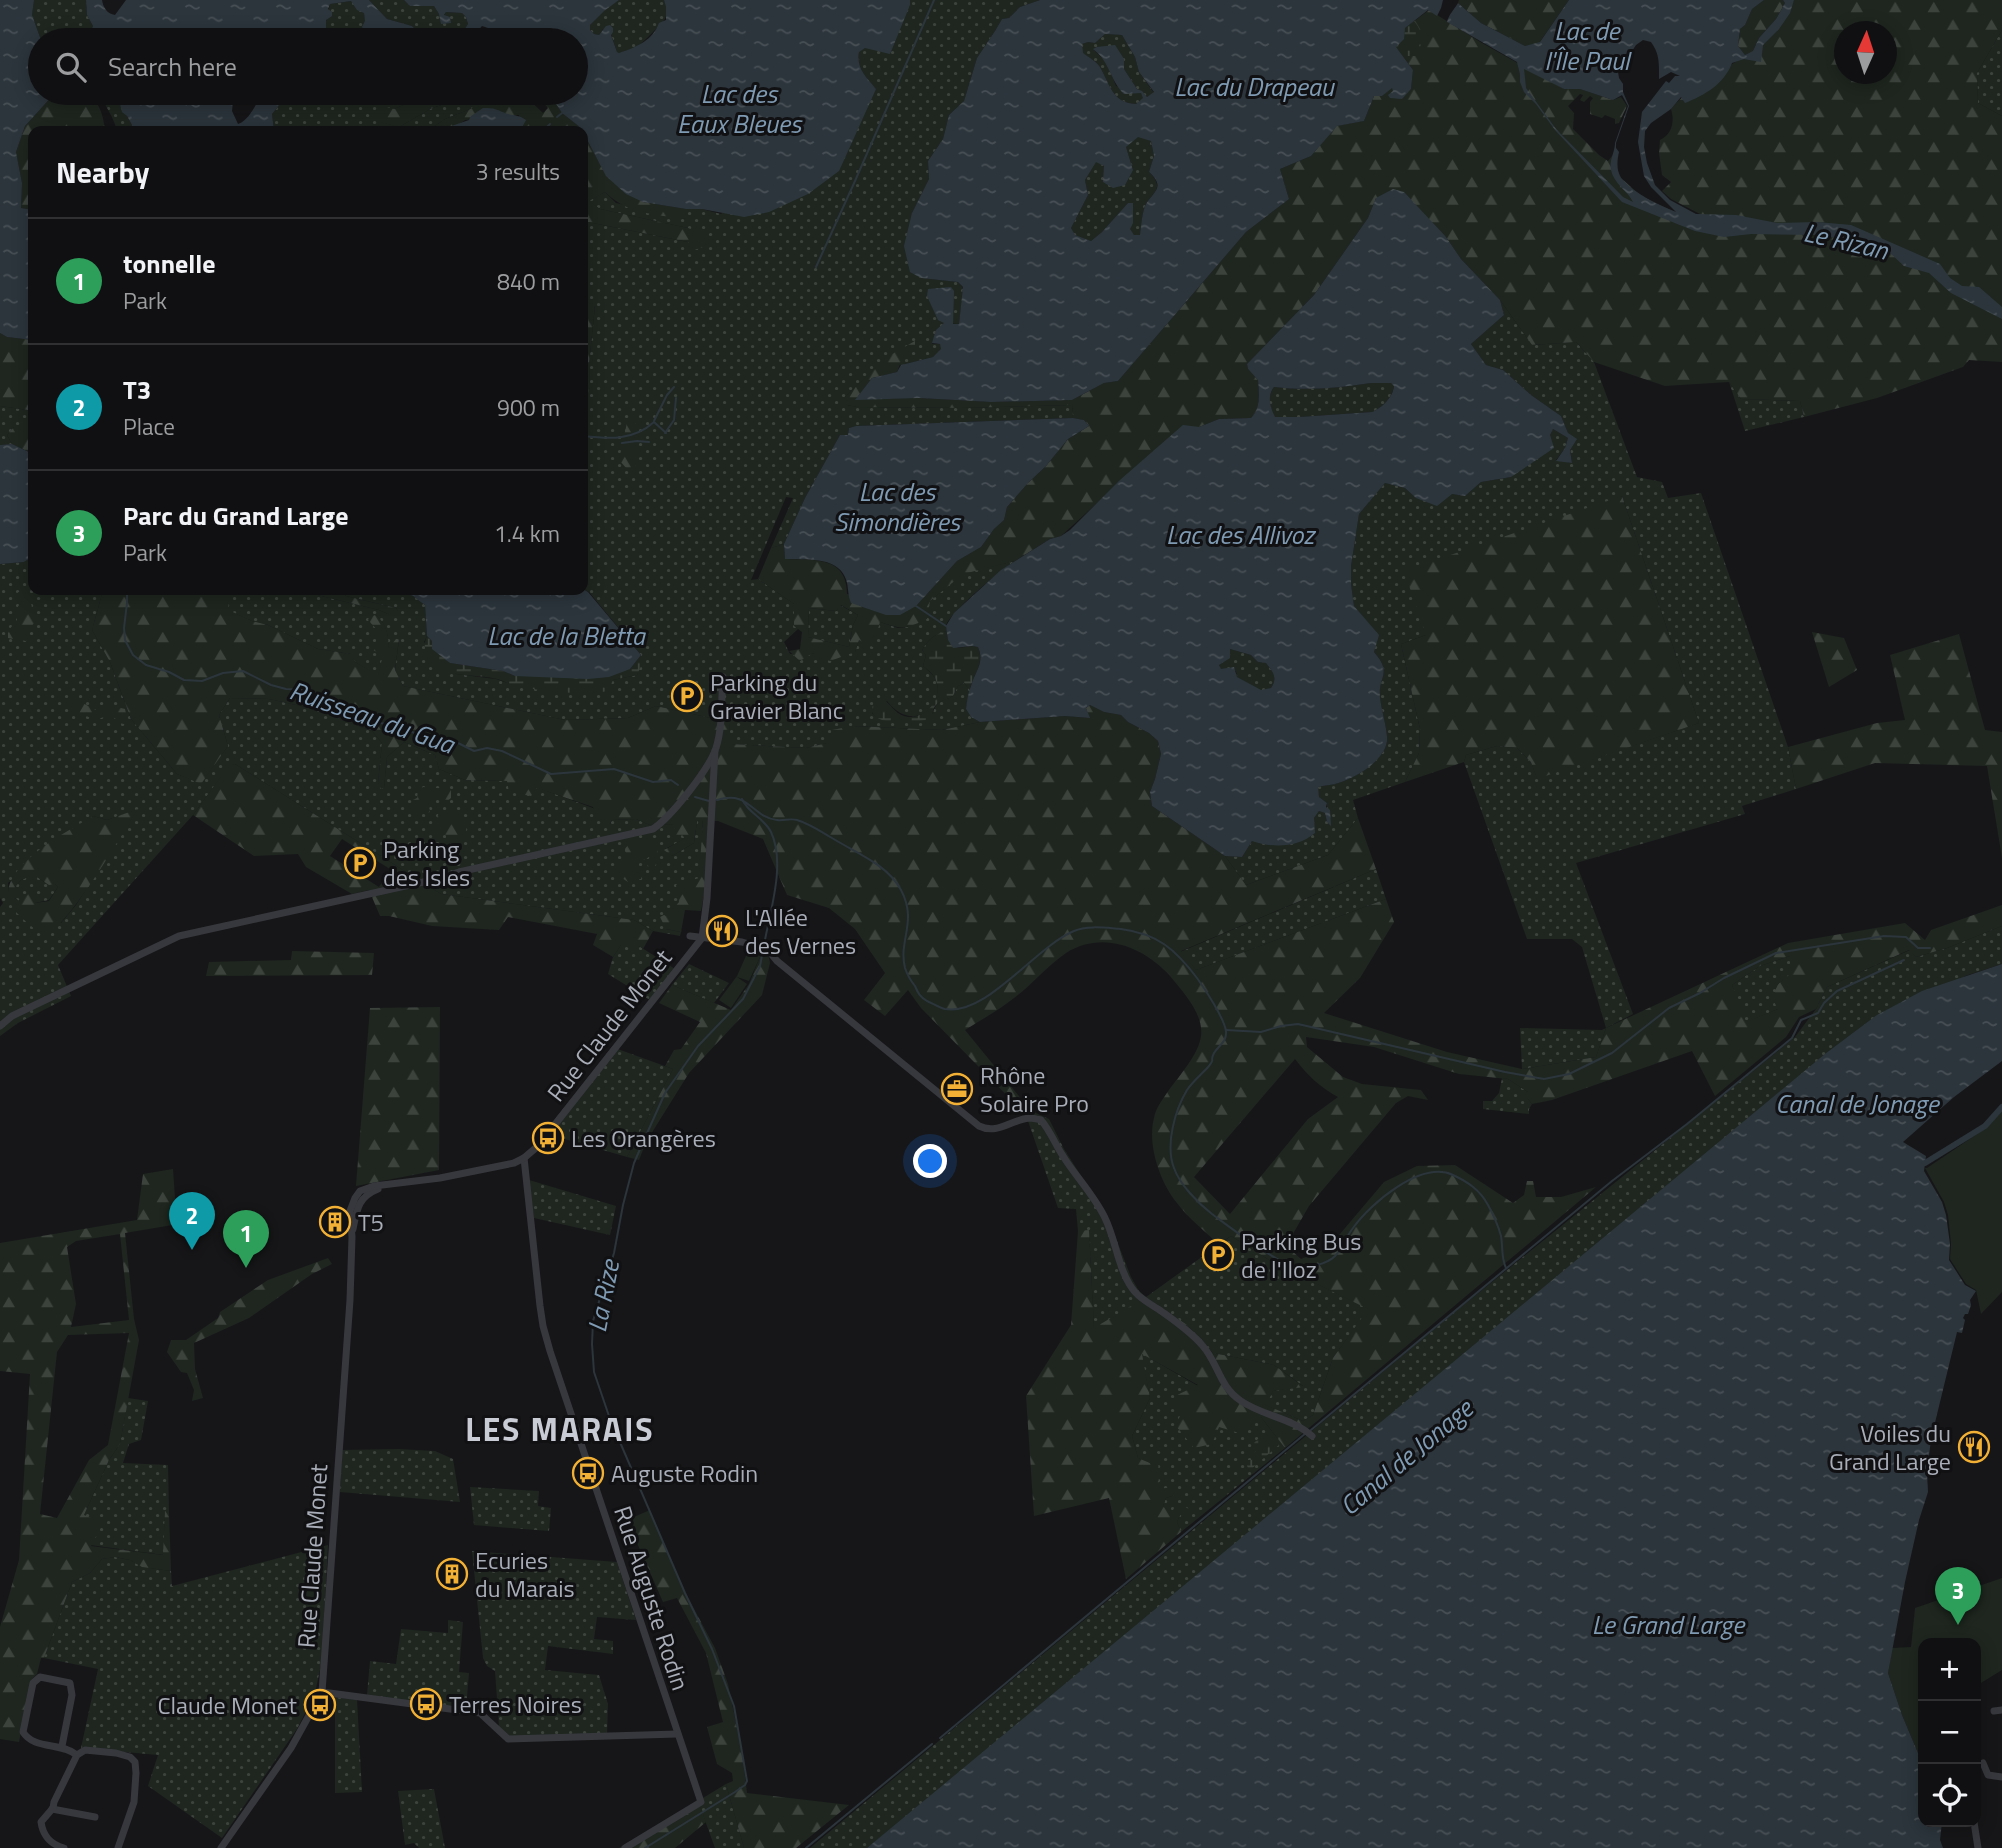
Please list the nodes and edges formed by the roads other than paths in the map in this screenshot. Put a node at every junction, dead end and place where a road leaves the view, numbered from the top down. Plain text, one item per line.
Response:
1 (723, 677) dead end
2 (715, 751) junction
3 (690, 936) dead end
4 (702, 938) junction
5 (0, 1026) edge
6 (524, 1158) junction
7 (1312, 1436) dead end
8 (322, 1692) junction
9 (677, 1734) junction
10 (62, 1746) junction
11 (77, 1755) junction
12 (1983, 1763) dead end
13 (2002, 1777) edge
14 (52, 1810) junction
15 (95, 1817) dead end
16 (1975, 1827) edge
17 (64, 1848) edge
18 (118, 1848) edge
19 (221, 1848) edge
20 (625, 1848) edge
21 (1978, 1848) edge

1 - 2 street
2 - 4 street
2 - 5 street
3 - 4 street
4 - 6 street, Rue Claude Monet
4 - 7 street
6 - 8 street, Rue Claude Monet
6 - 9 street, Rue Auguste Rodin
8 - 9 street
8 - 19 street, Rue Claude Monet
9 - 20 street, Rue Auguste Rodin
10 - 10 street
10 - 11 street
11 - 14 street
11 - 18 street
12 - 13 street
14 - 15 street
14 - 17 street
16 - 21 street

